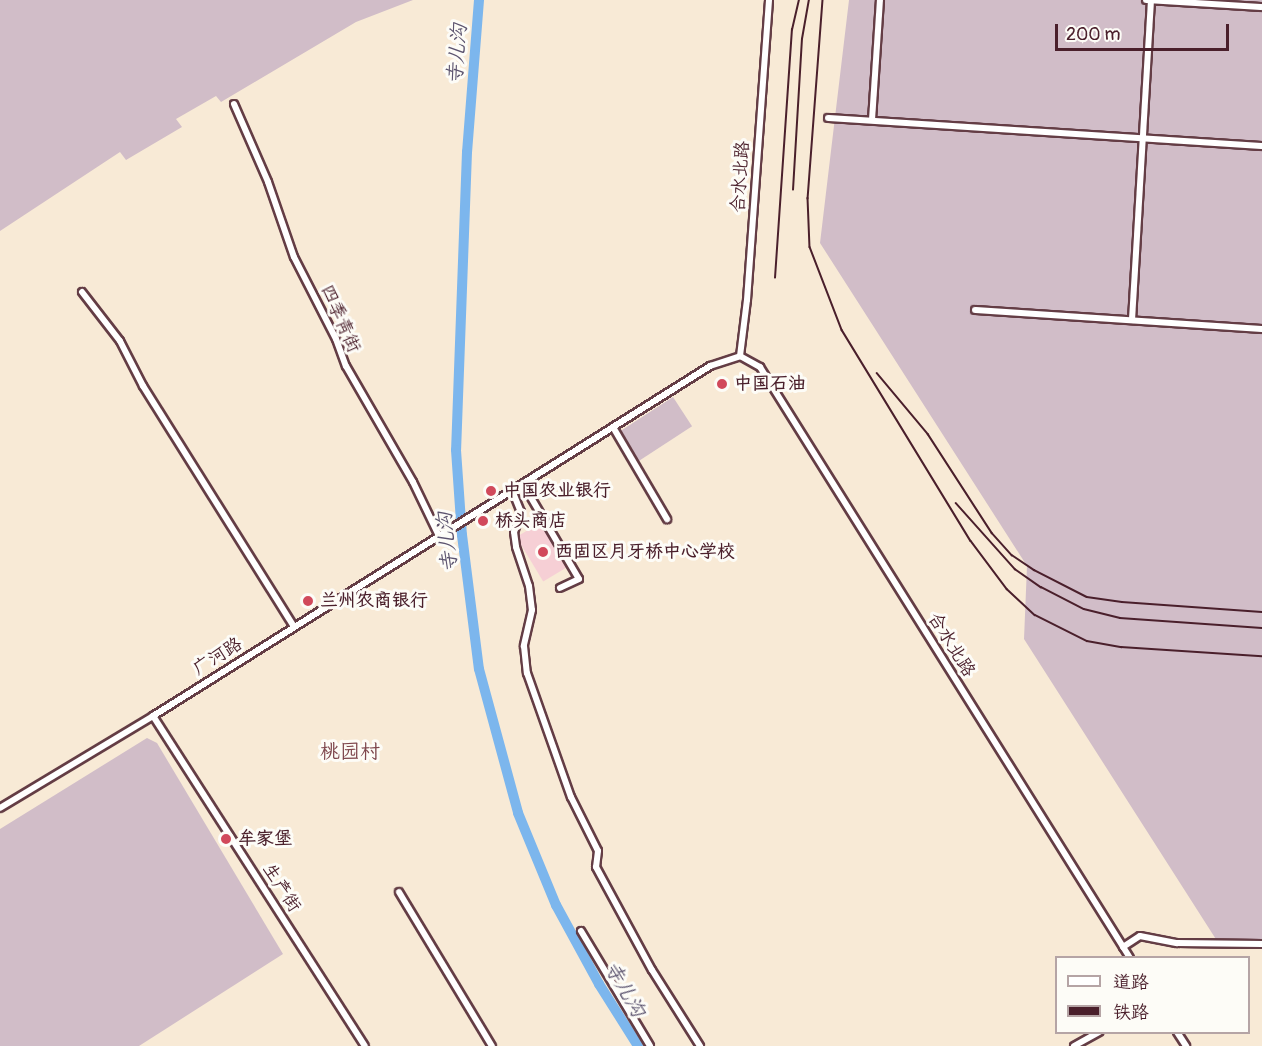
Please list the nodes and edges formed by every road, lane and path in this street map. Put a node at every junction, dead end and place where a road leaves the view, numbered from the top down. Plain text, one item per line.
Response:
1 (769, 0) edge
2 (880, 0) edge
3 (1146, 0) edge
4 (1151, 0) edge
5 (1262, 7) edge
6 (234, 104) dead end
7 (828, 118) dead end
8 (872, 120) junction
9 (1141, 137) junction
10 (1262, 146) edge
11 (82, 292) dead end
12 (975, 310) dead end
13 (1132, 320) junction
14 (1262, 329) edge
15 (740, 356) junction
16 (613, 427) junction
17 (523, 484) junction
18 (512, 490) junction
19 (667, 519) dead end
20 (440, 536) junction
21 (560, 588) dead end
22 (294, 627) junction
23 (153, 716) junction
24 (0, 808) edge
25 (399, 892) dead end
26 (581, 931) dead end
27 (1262, 944) edge
28 (1123, 946) junction
29 (1129, 956) edge
30 (1095, 1034) edge
31 (365, 1046) edge
32 (492, 1046) edge
33 (650, 1046) edge
34 (700, 1046) edge
35 (1074, 1046) edge

1 - 15 street, 合水北路
2 - 8 street
3 - 4 street
4 - 5 street
4 - 9 street
6 - 20 street, 四季青街
7 - 8 street
8 - 9 street
9 - 10 street
9 - 13 street
11 - 22 street
12 - 13 street
13 - 14 street
15 - 16 street
15 - 28 street, 合水北路
16 - 17 street
16 - 19 street
17 - 18 street
17 - 21 street
18 - 20 street, 广河路
18 - 34 street
20 - 22 street, 广河路
22 - 23 street, 广河路
23 - 24 street, 广河路
23 - 31 street, 生产街
25 - 32 street
26 - 33 street
27 - 28 street
28 - 29 street, 合水北路
30 - 35 street

